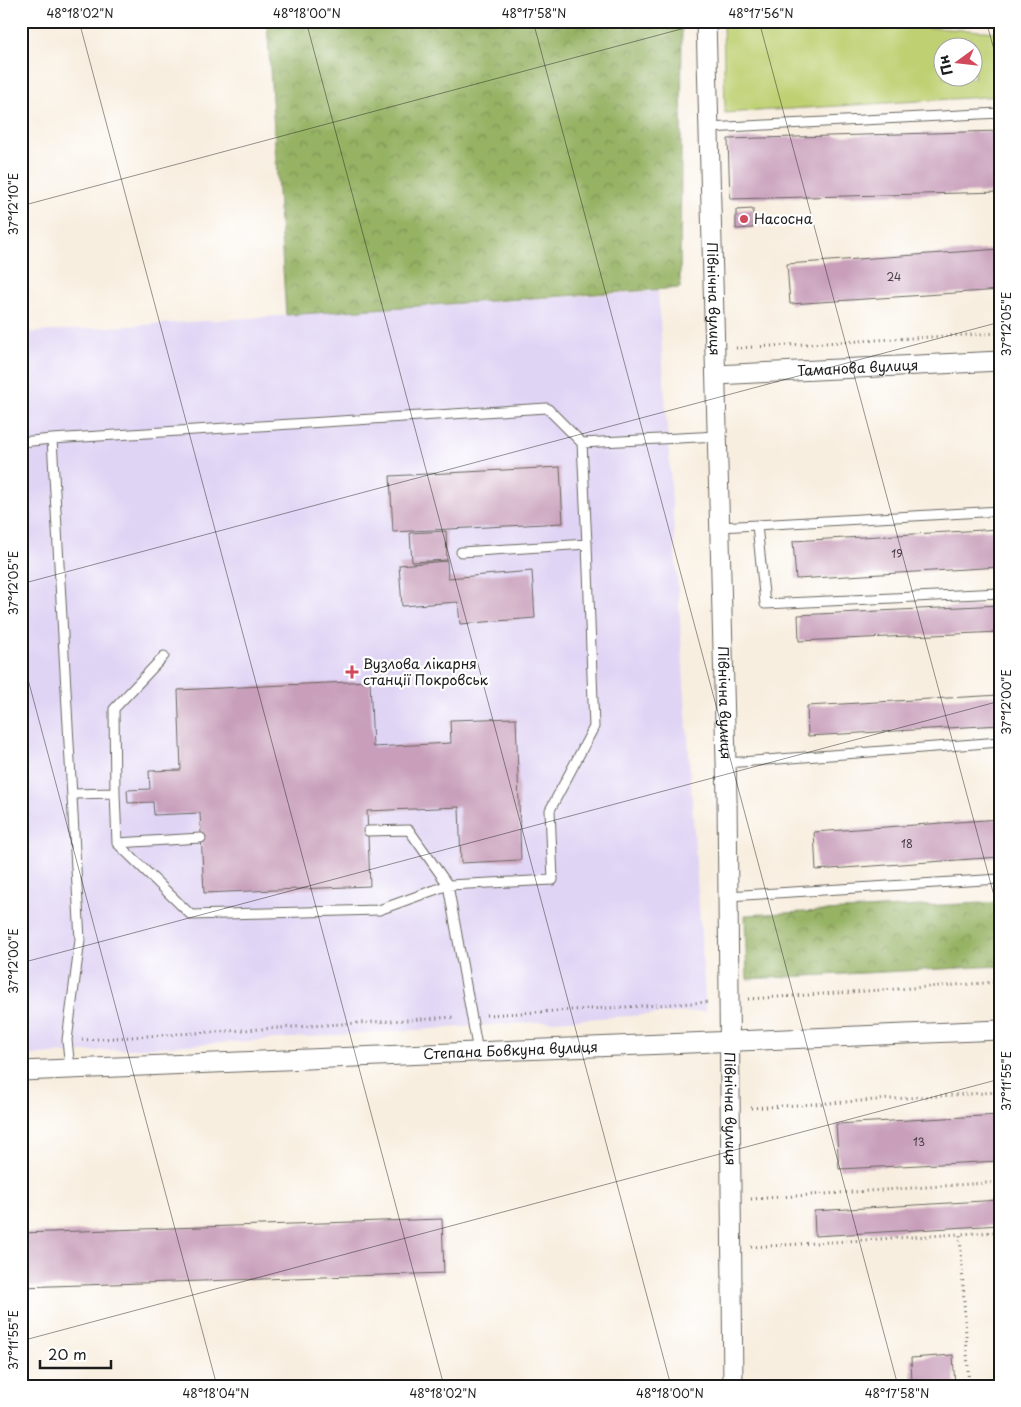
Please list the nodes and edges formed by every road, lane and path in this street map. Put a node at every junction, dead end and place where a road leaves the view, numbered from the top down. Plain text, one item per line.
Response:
1 (706, 21) edge
2 (1000, 113) edge
3 (709, 128) junction
4 (1000, 332) edge
5 (715, 349) junction
6 (1000, 361) edge
7 (716, 375) junction
8 (718, 436) junction
9 (52, 439) junction
10 (21, 442) edge
11 (582, 443) junction
12 (1000, 511) edge
13 (757, 525) junction
14 (720, 527) junction
15 (587, 544) junction
16 (461, 552) dead end
17 (1000, 593) edge
18 (164, 656) dead end
19 (1000, 742) edge
20 (727, 763) junction
21 (115, 793) junction
22 (72, 794) junction
23 (368, 831) dead end
24 (202, 838) dead end
25 (116, 842) junction
26 (1000, 879) edge
27 (448, 885) junction
28 (728, 896) junction
29 (1000, 982) edge
30 (730, 1001) junction
31 (472, 1016) junction
32 (1000, 1030) edge
33 (67, 1040) junction
34 (730, 1040) junction
35 (478, 1052) junction
36 (70, 1070) junction
37 (21, 1072) edge
38 (1000, 1092) edge
39 (730, 1109) junction
40 (1000, 1182) edge
41 (731, 1200) junction
42 (1000, 1232) edge
43 (960, 1234) junction
44 (732, 1248) junction
45 (733, 1386) edge
46 (969, 1386) edge

1 - 3 street, Північна вулиця
2 - 3 lane
3 - 5 street, Північна вулиця
4 - 5 path
5 - 7 street, Північна вулиця
6 - 7 street, Таманова вулиця
7 - 8 street, Північна вулиця
8 - 11 lane
8 - 14 street, Північна вулиця
9 - 10 lane
9 - 11 lane
9 - 22 lane
11 - 15 lane
12 - 13 lane
13 - 14 lane
13 - 17 lane
14 - 20 street, Північна вулиця
15 - 16 lane
15 - 27 lane
18 - 21 lane
19 - 20 lane
20 - 28 street, Північна вулиця
21 - 22 lane
21 - 25 lane
22 - 33 lane
23 - 27 lane
24 - 25 lane
25 - 27 lane
26 - 28 lane
27 - 31 lane
28 - 30 street, Північна вулиця
29 - 30 path
30 - 31 path
30 - 34 street, Північна вулиця
31 - 33 path
31 - 35 lane
32 - 34 street, Степана Бовкуна вулиця
33 - 36 lane
34 - 35 street, Степана Бовкуна вулиця
34 - 39 street, Північна вулиця
35 - 36 street, Степана Бовкуна вулиця
36 - 37 street, Степана Бовкуна вулиця
38 - 39 path
39 - 41 street, Північна вулиця
40 - 41 path
41 - 44 street, Північна вулиця
42 - 43 path
43 - 44 path
43 - 46 path
44 - 45 street, Північна вулиця

